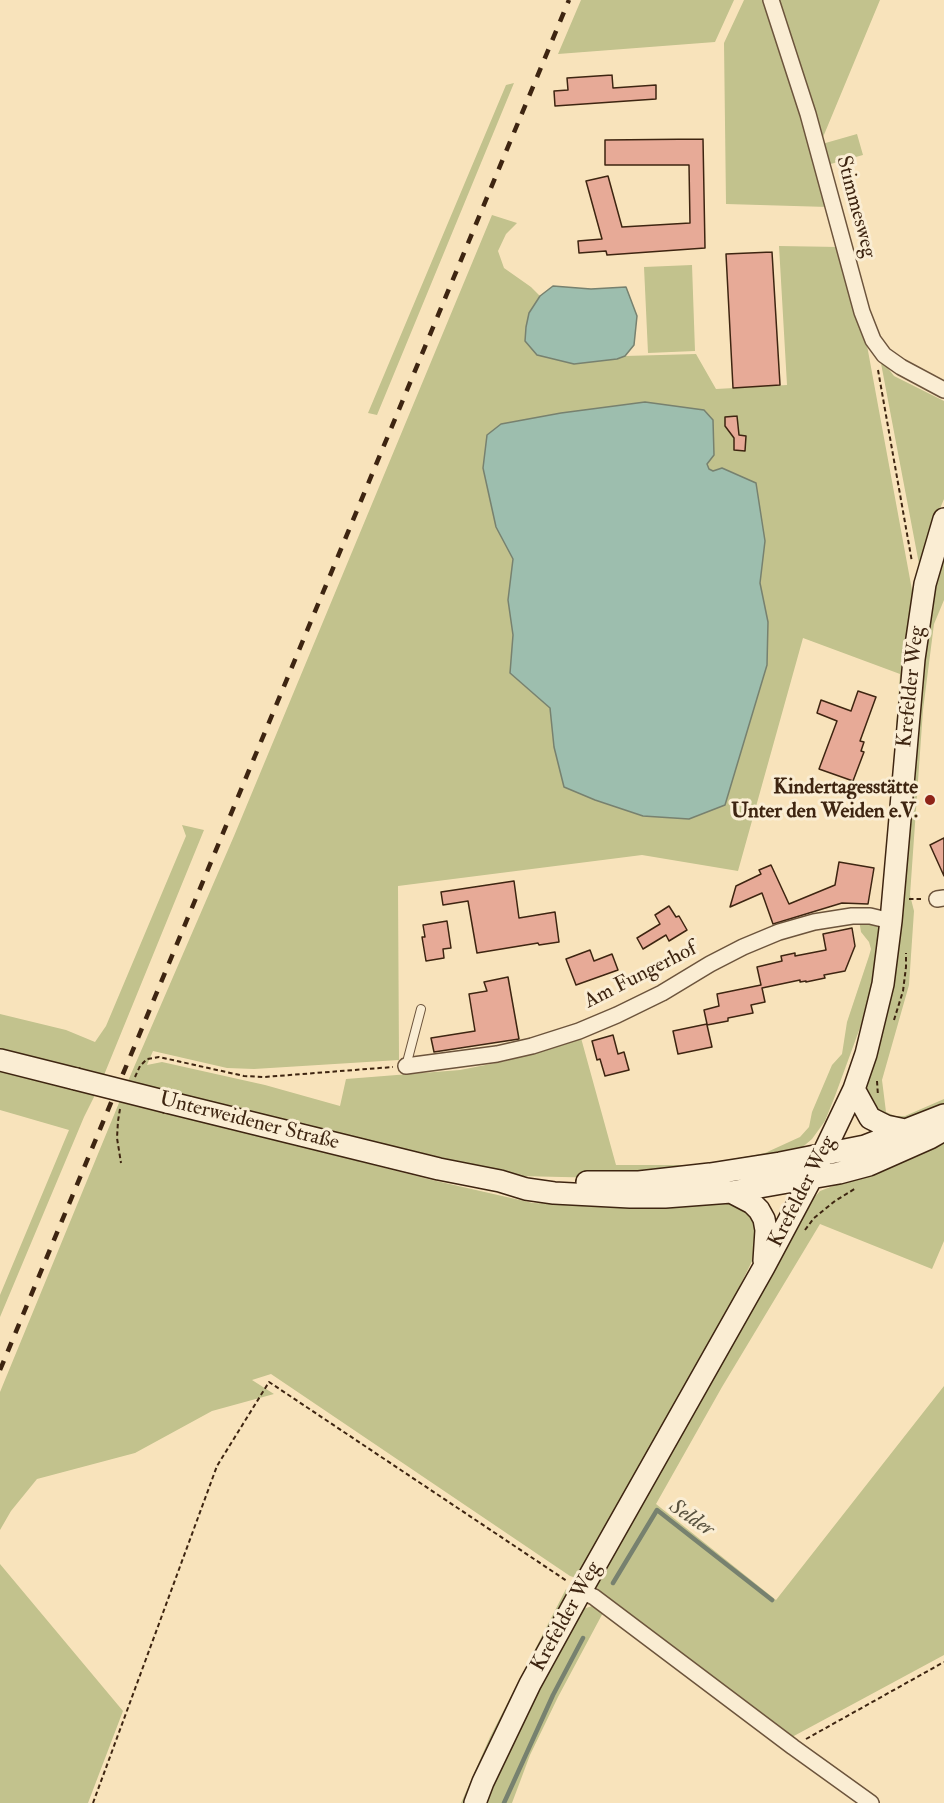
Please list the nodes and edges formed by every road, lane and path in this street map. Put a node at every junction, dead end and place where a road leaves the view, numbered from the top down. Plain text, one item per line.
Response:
1 (771, 0) edge
2 (873, 340) junction
3 (944, 390) edge
4 (944, 519) edge
5 (925, 584) junction
6 (891, 921) junction
7 (421, 1009) dead end
8 (0, 1060) edge
9 (406, 1066) junction
10 (135, 1077) dead end
11 (854, 1089) junction
12 (120, 1109) dead end
13 (944, 1115) edge
14 (905, 1130) junction
15 (944, 1130) edge
16 (822, 1155) junction
17 (121, 1163) dead end
18 (812, 1177) junction
19 (500, 1181) junction
20 (863, 1184) dead end
21 (731, 1192) junction
22 (805, 1231) dead end
23 (764, 1267) junction
24 (580, 1591) junction
25 (944, 1662) edge
26 (793, 1747) junction
27 (93, 1803) edge
28 (475, 1803) edge
29 (871, 1803) edge

1 - 2 street, Stimmesweg
2 - 3 street, Stimmesweg
2 - 5 path
4 - 5 street, Krefelder Weg
5 - 6 street, Krefelder Weg
6 - 9 street, Am Fungerhof
6 - 11 street, Krefelder Weg
7 - 9 lane
8 - 19 street, Unterweidener Straße, bridge
9 - 10 path
11 - 14 street
11 - 16 street, Krefelder Weg
12 - 17 path
13 - 14 street, Unterweidener Straße
14 - 16 street, Unterweidener Straße
15 - 18 street, Unterweidener Straße
16 - 18 street, Krefelder Weg
16 - 19 street, Unterweidener Straße
18 - 21 street, Unterweidener Straße
18 - 23 street, Krefelder Weg
19 - 21 street, Unterweidener Straße
20 - 22 path
21 - 23 street
23 - 24 street, Krefelder Weg
24 - 26 street
24 - 27 path
24 - 28 street, Krefelder Weg
25 - 26 path
26 - 29 street

